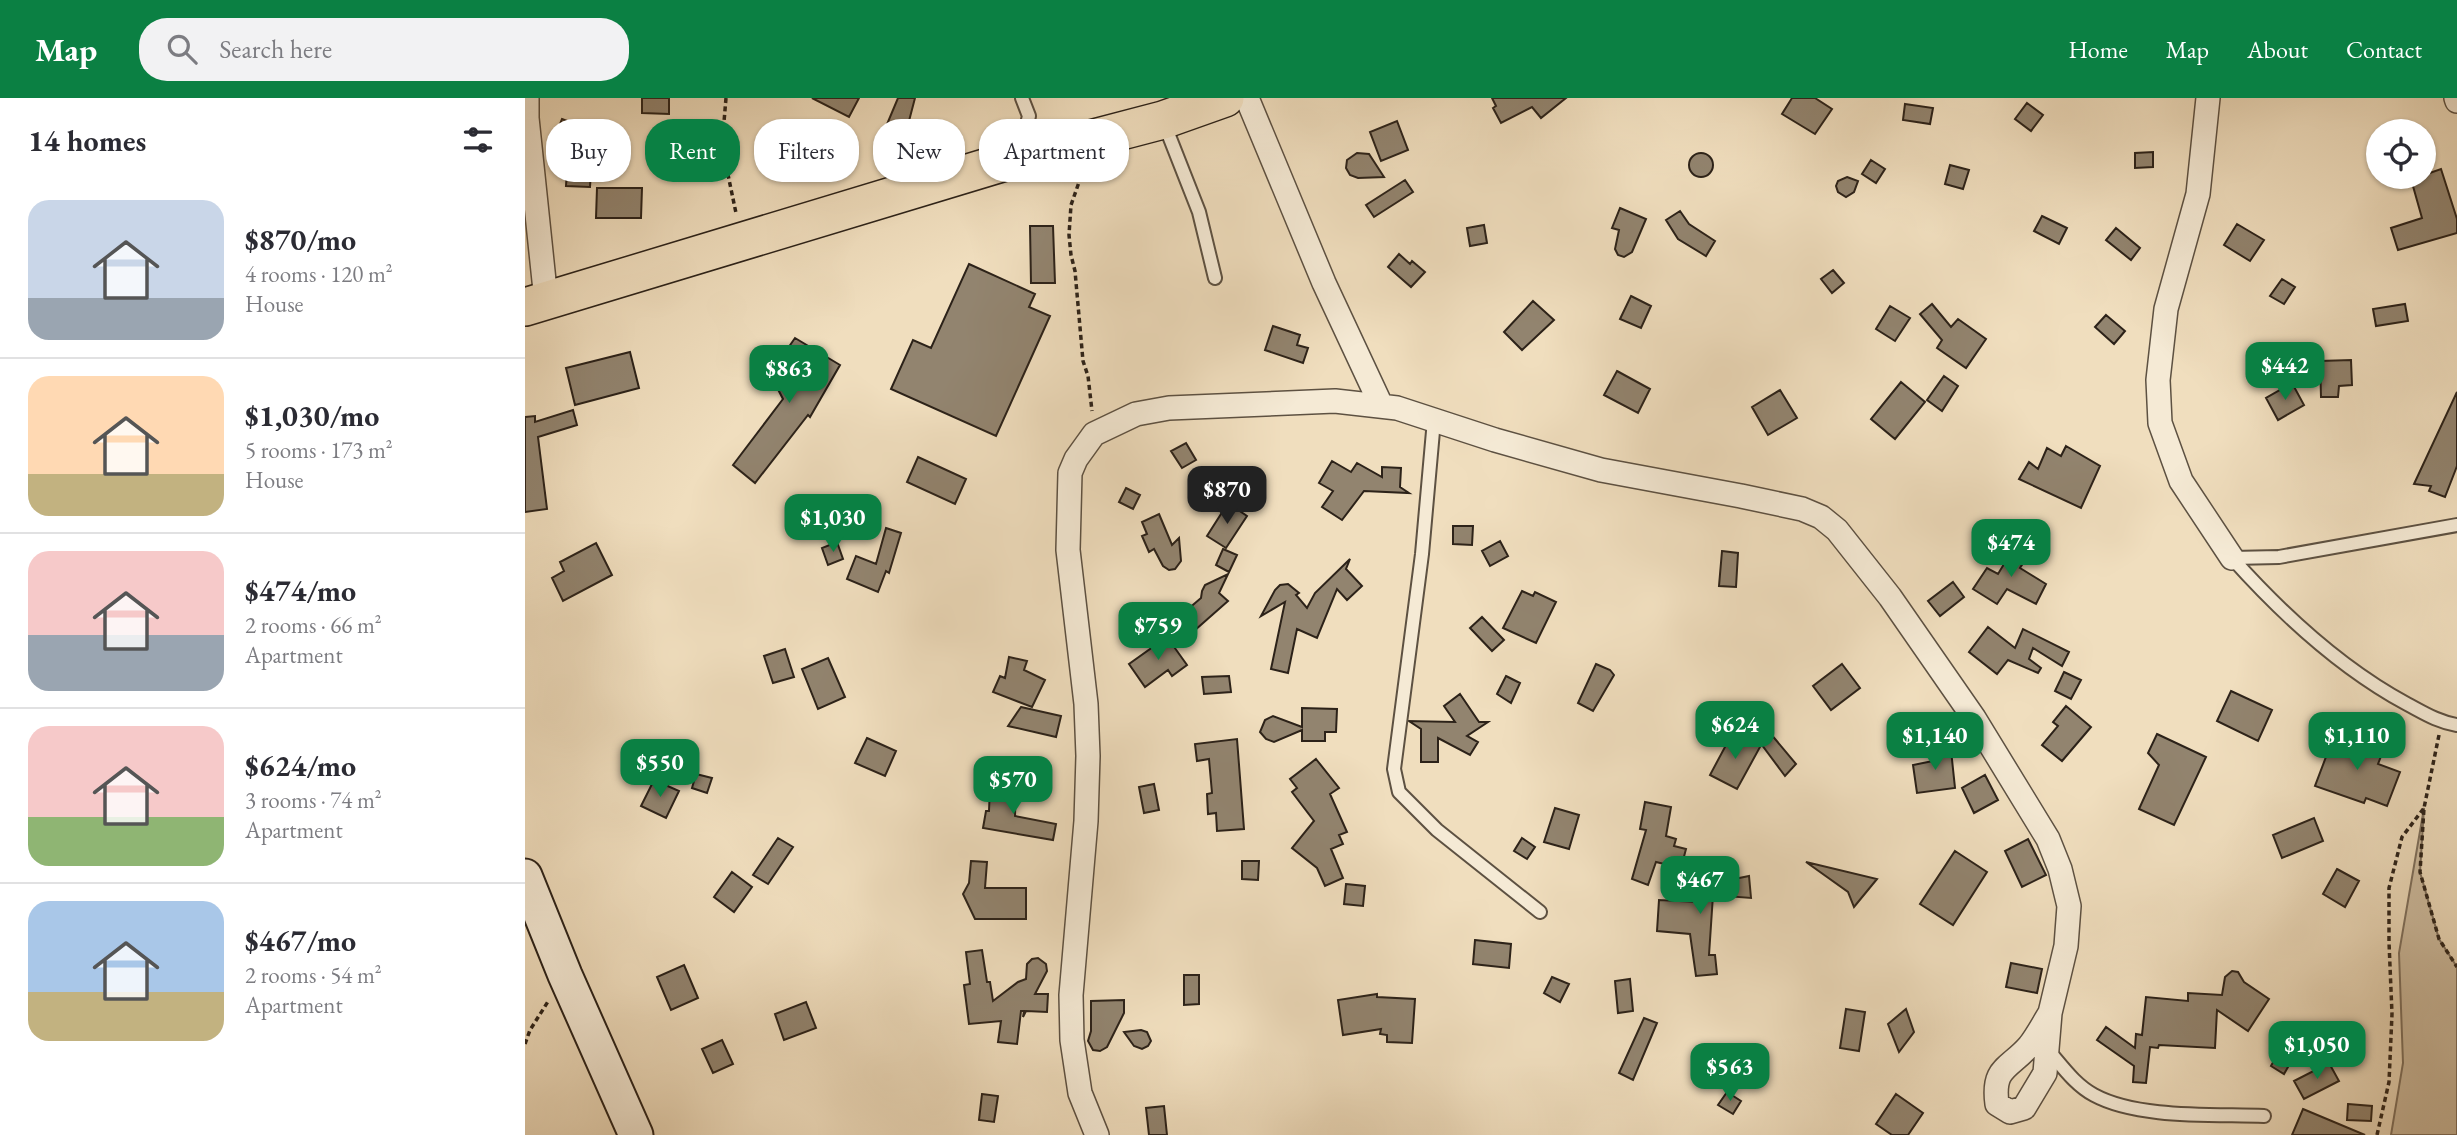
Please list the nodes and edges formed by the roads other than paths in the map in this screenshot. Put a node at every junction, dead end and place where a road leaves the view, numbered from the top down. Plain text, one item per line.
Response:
1 (527, 98) edge
2 (1022, 98) edge
3 (1224, 98) edge
4 (1247, 98) edge
5 (2208, 98) edge
6 (1028, 119) edge
7 (1163, 120) junction
8 (1129, 128) edge
9 (979, 170) edge
10 (1215, 278) dead end
11 (536, 303) edge
12 (1381, 405) junction
13 (1434, 420) junction
14 (2457, 525) edge
15 (2232, 558) junction
16 (2457, 725) edge
17 (525, 876) edge
18 (1539, 912) dead end
19 (2050, 1013) junction
20 (2046, 1048) junction
21 (2264, 1116) dead end
22 (636, 1135) edge
23 (1097, 1135) edge

1 - 11 street
2 - 6 lane
3 - 7 main road
4 - 12 street
5 - 15 street
7 - 8 main road
7 - 10 lane
9 - 11 main road
12 - 13 street
12 - 23 street
13 - 18 lane
13 - 19 street
14 - 15 lane
15 - 16 lane
17 - 22 street
19 - 20 street
19 - 20 street
20 - 21 lane

